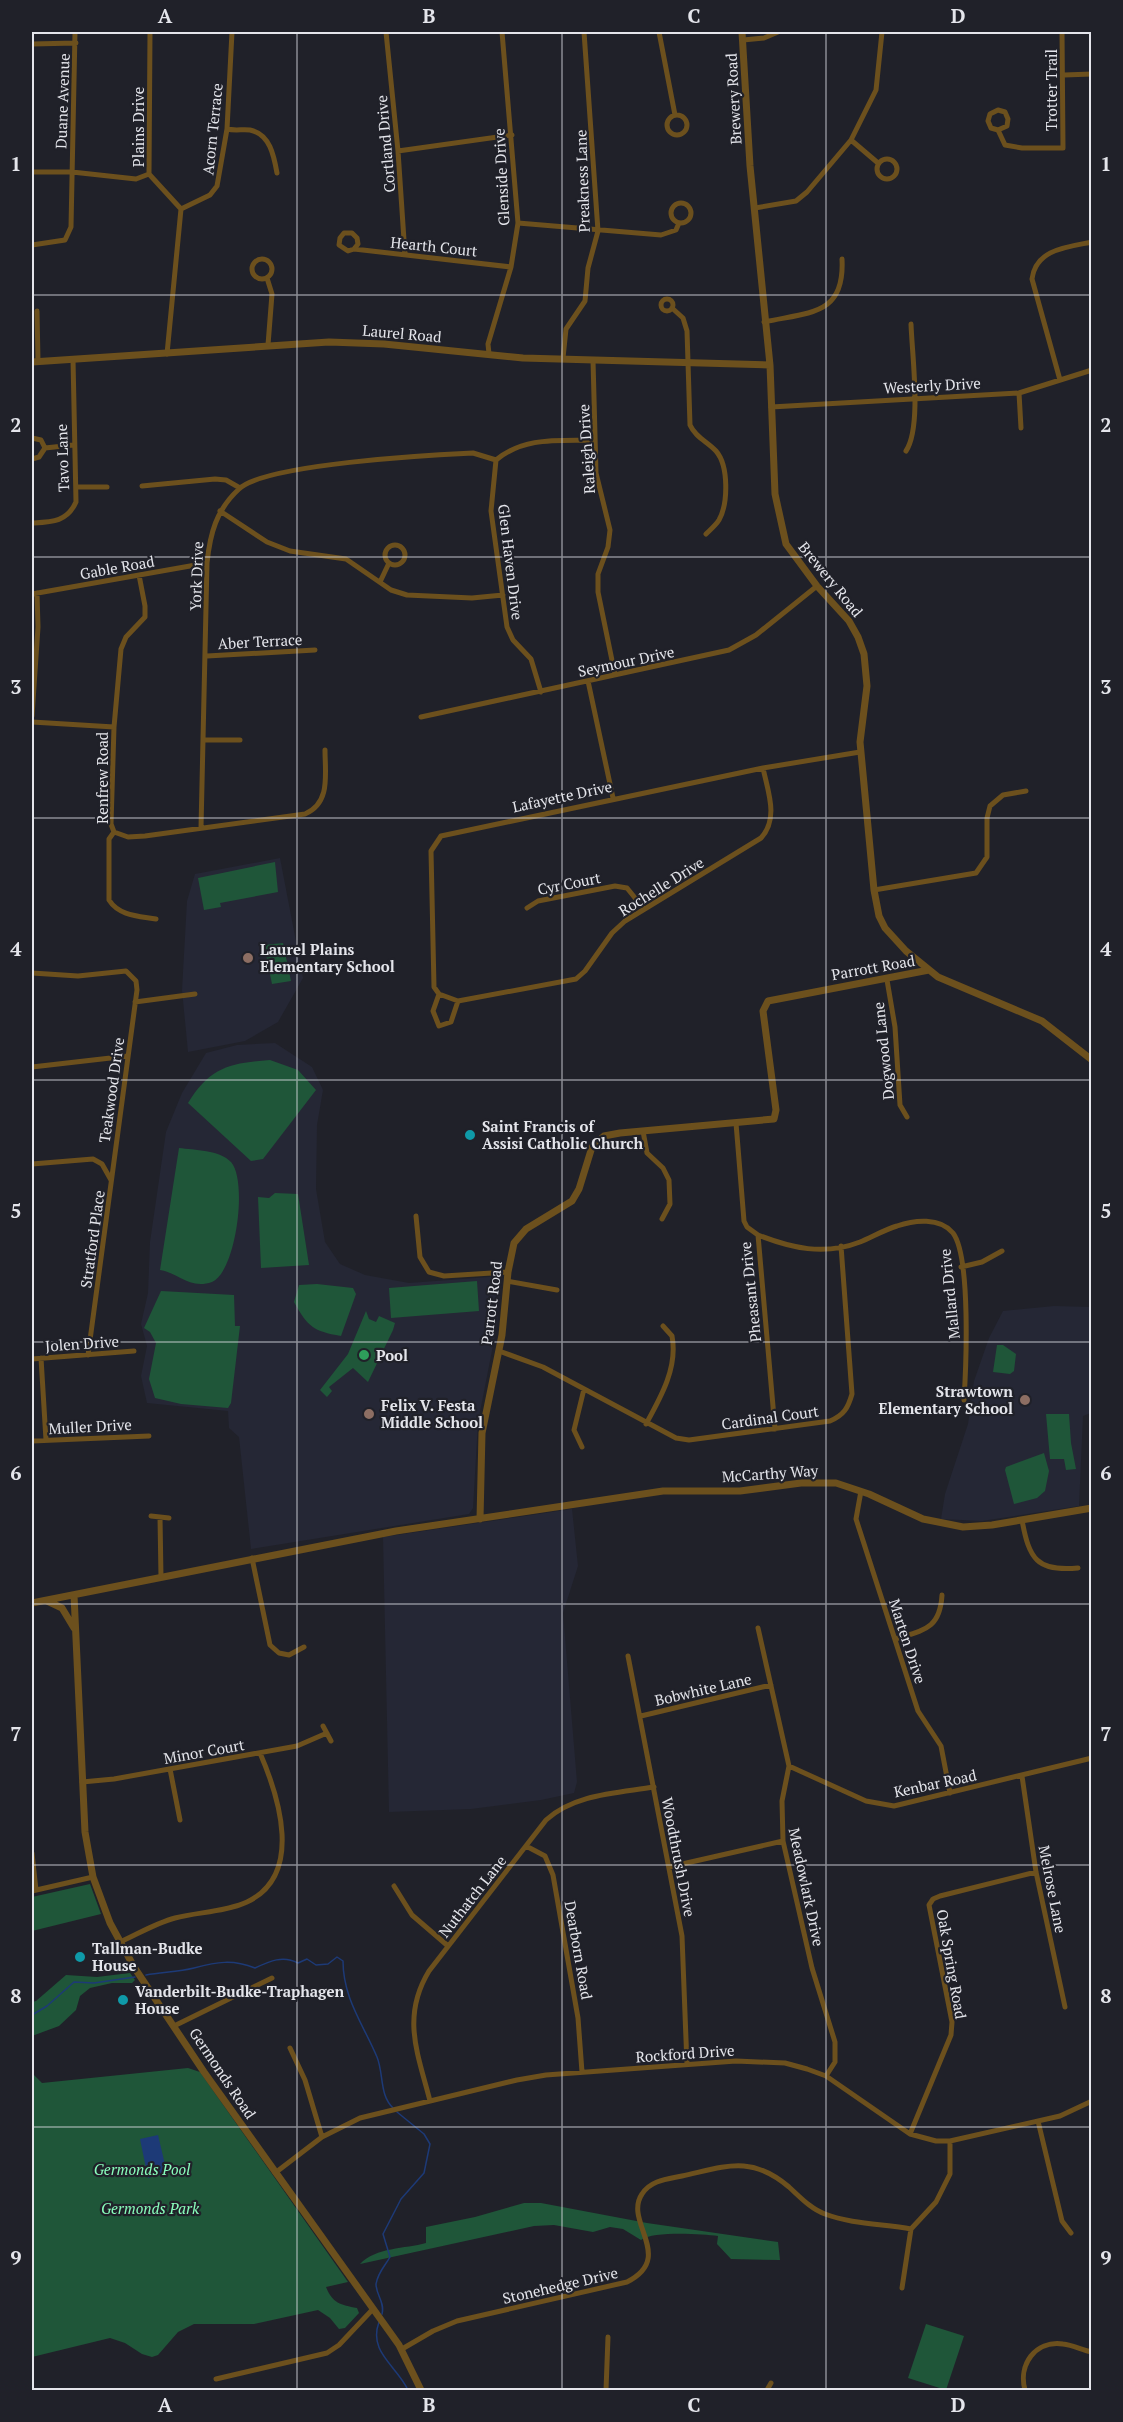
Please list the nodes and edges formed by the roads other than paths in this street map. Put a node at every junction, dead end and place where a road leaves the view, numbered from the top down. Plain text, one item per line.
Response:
1 (75, 32) edge
2 (150, 32) edge
3 (232, 32) edge
4 (386, 32) edge
5 (502, 32) edge
6 (584, 32) edge
7 (659, 32) edge
8 (742, 32) edge
9 (778, 32) edge
10 (882, 32) edge
11 (1062, 32) edge
12 (743, 40) junction
13 (76, 42) junction
14 (32, 44) edge
15 (1092, 74) edge
16 (1064, 75) junction
17 (675, 116) dead end
18 (227, 129) junction
19 (998, 130) dead end
20 (512, 135) junction
21 (851, 140) junction
22 (398, 152) junction
23 (878, 163) dead end
24 (32, 172) edge
25 (72, 172) junction
26 (277, 173) dead end
27 (149, 174) junction
28 (754, 208) junction
29 (181, 209) junction
30 (518, 223) junction
31 (679, 223) dead end
32 (598, 231) junction
33 (1092, 243) edge
34 (32, 244) edge
35 (354, 249) dead end
36 (405, 255) junction
37 (842, 259) dead end
38 (511, 267) junction
39 (267, 278) dead end
40 (672, 308) dead end
41 (37, 310) dead end
42 (764, 322) junction
43 (911, 324) dead end
44 (268, 345) junction
45 (167, 354) junction
46 (489, 354) junction
47 (563, 358) junction
48 (73, 359) junction
49 (592, 360) junction
50 (35, 361) edge
51 (687, 364) junction
52 (770, 365) junction
53 (1092, 370) edge
54 (1060, 380) junction
55 (1018, 393) junction
56 (913, 397) junction
57 (771, 408) junction
58 (1021, 428) dead end
59 (32, 438) edge
60 (595, 440) junction
61 (72, 445) junction
62 (45, 448) junction
63 (906, 451) dead end
64 (32, 459) edge
65 (496, 460) junction
66 (107, 486) dead end
67 (142, 486) dead end
68 (77, 487) junction
69 (240, 488) junction
70 (220, 511) junction
71 (32, 523) edge
72 (706, 534) dead end
73 (207, 563) junction
74 (389, 563) dead end
75 (139, 575) junction
76 (380, 582) junction
77 (817, 586) junction
78 (34, 593) edge
79 (503, 595) junction
80 (315, 650) dead end
81 (207, 656) junction
82 (33, 665) edge
83 (615, 675) junction
84 (588, 681) junction
85 (541, 692) junction
86 (32, 716) edge
87 (421, 717) dead end
88 (32, 722) edge
89 (114, 727) junction
90 (204, 740) junction
91 (240, 740) dead end
92 (325, 750) dead end
93 (860, 752) junction
94 (763, 768) junction
95 (1026, 791) dead end
96 (612, 798) junction
97 (201, 828) junction
98 (114, 832) junction
99 (874, 890) junction
100 (527, 908) dead end
101 (644, 909) junction
102 (156, 920) dead end
103 (929, 970) junction
104 (32, 973) edge
105 (887, 980) junction
106 (195, 994) dead end
107 (439, 994) junction
108 (458, 1001) junction
109 (135, 1002) junction
110 (128, 1056) junction
111 (1092, 1060) edge
112 (32, 1067) edge
113 (907, 1117) dead end
114 (736, 1124) junction
115 (643, 1131) junction
116 (32, 1164) edge
117 (112, 1181) junction
118 (416, 1216) dead end
119 (662, 1219) dead end
120 (758, 1235) junction
121 (841, 1246) junction
122 (1002, 1251) dead end
123 (962, 1267) junction
124 (508, 1272) junction
125 (507, 1281) junction
126 (557, 1290) dead end
127 (663, 1326) dead end
128 (134, 1351) dead end
129 (499, 1351) junction
130 (88, 1355) junction
131 (41, 1358) junction
132 (32, 1359) edge
133 (584, 1389) junction
134 (964, 1400) dead end
135 (646, 1424) junction
136 (775, 1429) junction
137 (149, 1436) dead end
138 (46, 1440) junction
139 (32, 1441) edge
140 (582, 1447) dead end
141 (861, 1491) junction
142 (1092, 1508) edge
143 (151, 1516) dead end
144 (160, 1517) junction
145 (169, 1518) dead end
146 (480, 1519) junction
147 (1022, 1520) junction
148 (252, 1558) junction
149 (1078, 1568) dead end
150 (161, 1577) junction
151 (74, 1595) junction
152 (942, 1595) dead end
153 (45, 1600) junction
154 (32, 1603) edge
155 (758, 1628) dead end
156 (76, 1633) junction
157 (895, 1639) junction
158 (304, 1647) dead end
159 (628, 1656) dead end
160 (771, 1685) junction
161 (641, 1716) junction
162 (323, 1726) dead end
163 (327, 1733) junction
164 (331, 1741) dead end
165 (260, 1753) junction
166 (1092, 1758) edge
167 (789, 1766) junction
168 (170, 1769) junction
169 (1022, 1776) junction
170 (82, 1782) junction
171 (654, 1787) junction
172 (950, 1793) junction
173 (180, 1820) dead end
174 (783, 1842) junction
175 (526, 1846) junction
176 (32, 1854) edge
177 (669, 1867) junction
178 (1036, 1872) junction
179 (93, 1877) junction
180 (394, 1886) dead end
181 (34, 1891) edge
182 (120, 1942) junction
183 (448, 1946) junction
184 (272, 1978) dead end
185 (1065, 2007) dead end
186 (174, 2026) junction
187 (290, 2048) dead end
188 (687, 2065) junction
189 (582, 2072) junction
190 (826, 2076) junction
191 (1092, 2101) edge
192 (430, 2102) junction
193 (1038, 2121) junction
194 (910, 2134) junction
195 (322, 2137) junction
196 (950, 2141) junction
197 (275, 2173) junction
198 (911, 2229) junction
199 (1071, 2233) dead end
200 (902, 2288) dead end
201 (374, 2309) junction
202 (608, 2337) dead end
203 (402, 2349) junction
204 (1092, 2352) edge
205 (216, 2379) dead end
206 (771, 2383) dead end
207 (421, 2391) edge
208 (606, 2391) edge
209 (767, 2391) edge
210 (1025, 2391) edge

1 - 13 street, Duane Avenue
2 - 27 street, Plains Drive
3 - 18 street, Acorn Terrace
4 - 22 street, Cortland Drive
5 - 20 street, Glenside Drive
6 - 32 street, Preakness Lane
7 - 17 street
8 - 12 street, Brewery Road
9 - 12 street
10 - 21 street
11 - 16 street, Trotter Trail
12 - 28 street, Brewery Road
13 - 14 street
13 - 25 street, Duane Avenue
15 - 16 street
16 - 19 street, Trotter Trail
18 - 26 street
18 - 29 street, Acorn Terrace
20 - 22 street
20 - 30 street, Glenside Drive
21 - 23 street
21 - 28 street
22 - 36 street, Cortland Drive
24 - 25 street
25 - 27 street
25 - 34 street, Duane Avenue
27 - 29 street, Plains Drive
28 - 42 street, Brewery Road
29 - 45 street
30 - 32 street
30 - 38 street, Glenside Drive
31 - 32 street
32 - 47 street, Preakness Lane
33 - 54 street
35 - 36 street, Hearth Court
36 - 38 street, Hearth Court
37 - 42 street
38 - 46 street, Glenside Drive
39 - 44 street
40 - 51 street
41 - 50 street
42 - 52 street, Brewery Road
43 - 56 street
44 - 45 street, Laurel Road
44 - 46 street, Laurel Road
45 - 48 street, Laurel Road
46 - 47 street, Laurel Road
47 - 49 street, Laurel Road
48 - 50 street, Laurel Road
48 - 61 street, Tavo Lane
49 - 51 street, Laurel Road
49 - 60 street, Raleigh Drive
51 - 52 street, Laurel Road
51 - 72 street
52 - 57 street, Brewery Road
53 - 54 street, Westerly Drive
54 - 55 street, Westerly Drive
55 - 56 street, Westerly Drive
55 - 58 street
56 - 57 street, Westerly Drive
56 - 63 street
57 - 77 street, Brewery Road
59 - 62 street
60 - 65 street
60 - 83 street, Raleigh Drive
61 - 62 street
61 - 68 street, Tavo Lane
62 - 64 street
65 - 69 street, York Drive
65 - 79 street, Glen Haven Drive
66 - 68 street
67 - 69 street
68 - 71 street, Tavo Lane
69 - 70 street, York Drive
70 - 73 street, York Drive
70 - 76 street
73 - 75 street, Gable Road
73 - 81 street, York Drive
74 - 76 street
75 - 78 street, Gable Road
75 - 89 street, Renfrew Road
76 - 79 street
77 - 83 street, Seymour Drive
77 - 93 street, Brewery Road
78 - 82 street
79 - 85 street, Glen Haven Drive
80 - 81 street, Aber Terrace
81 - 90 street, York Drive
82 - 86 street
83 - 84 street, Seymour Drive
84 - 85 street, Seymour Drive
84 - 96 street
85 - 87 street, Seymour Drive
88 - 89 street
89 - 98 street, Renfrew Road
90 - 91 street
90 - 97 street, York Drive
92 - 97 street, Renfrew Road
93 - 94 street, Lafayette Drive
93 - 99 street, Brewery Road
94 - 96 street, Lafayette Drive
94 - 101 street, Rochelle Drive
95 - 99 street
96 - 107 street, Lafayette Drive
97 - 98 street, Renfrew Road
98 - 102 street
99 - 103 street, Brewery Road
100 - 101 street, Cyr Court
101 - 108 street, Rochelle Drive
103 - 105 street, Parrott Road
103 - 111 street, Brewery Road
104 - 109 street, Teakwood Drive
105 - 113 street, Dogwood Lane
105 - 114 street, Parrott Road
106 - 109 street
107 - 108 street, Rochelle Drive
107 - 108 street
109 - 110 street, Teakwood Drive
110 - 112 street
110 - 117 street, Teakwood Drive
114 - 115 street, Parrott Road
114 - 120 street, Pheasant Drive
115 - 119 street
115 - 124 street, Parrott Road
116 - 117 street, Stratford Place
117 - 130 street, Stratford Place
118 - 124 street
120 - 121 street
120 - 136 street, Pheasant Drive
121 - 123 street, Mallard Drive
121 - 136 street, Cardinal Court
122 - 123 street
123 - 134 street, Mallard Drive
124 - 125 street, Parrott Road
125 - 126 street
125 - 129 street, Parrott Road
127 - 135 street
128 - 130 street, Jolen Drive
129 - 133 street, Cardinal Court
129 - 146 street, Parrott Road
130 - 131 street, Jolen Drive
131 - 132 street, Jolen Drive
131 - 138 street
133 - 135 street, Cardinal Court
133 - 140 street
135 - 136 street, Cardinal Court
137 - 138 street, Muller Drive
138 - 139 street, Muller Drive
141 - 146 street, McCarthy Way
141 - 147 street, McCarthy Way
141 - 157 street, Marten Drive
142 - 147 street, McCarthy Way
143 - 144 street
144 - 145 street
144 - 150 street
146 - 148 street
147 - 149 street
148 - 150 street
148 - 158 street
150 - 151 street
151 - 153 street
151 - 156 street, Germonds Road
152 - 157 street
153 - 154 street
153 - 156 street, Germonds Road
155 - 160 street, Meadowlark Drive
156 - 170 street, Germonds Road
157 - 172 street, Marten Drive
159 - 161 street, Woodthrush Drive
160 - 161 street, Bobwhite Lane
160 - 167 street, Meadowlark Drive
161 - 171 street, Woodthrush Drive
162 - 163 street
163 - 164 street
163 - 165 street, Minor Court
165 - 168 street, Minor Court
165 - 182 street
166 - 169 street, Kenbar Road
167 - 172 street, Kenbar Road
167 - 174 street, Meadowlark Drive
168 - 170 street, Minor Court
168 - 173 street
169 - 172 street, Kenbar Road
169 - 178 street, Melrose Lane
170 - 179 street, Germonds Road
171 - 175 street, Nuthatch Lane
171 - 177 street, Woodthrush Drive
174 - 177 street
174 - 190 street, Meadowlark Drive
175 - 183 street, Nuthatch Lane
175 - 189 street, Dearborn Road
176 - 181 street
177 - 188 street, Woodthrush Drive
178 - 185 street, Melrose Lane
178 - 194 street, Oak Spring Road
179 - 181 street
179 - 182 street, Germonds Road
180 - 183 street
182 - 186 street, Germonds Road
183 - 192 street, Nuthatch Lane
184 - 186 street
186 - 197 street, Germonds Road
187 - 195 street
188 - 189 street, Rockford Drive
188 - 190 street, Rockford Drive
189 - 192 street, Rockford Drive
190 - 194 street, Rockford Drive
191 - 193 street, Rockford Drive
192 - 195 street, Rockford Drive
193 - 196 street, Rockford Drive
193 - 199 street
194 - 196 street, Rockford Drive
195 - 197 street, Rockford Drive
196 - 198 street
197 - 201 street, Germonds Road
198 - 200 street
198 - 203 street, Stonehedge Drive
201 - 203 street, Germonds Road
201 - 205 street
202 - 208 street
203 - 207 street, Germonds Road
204 - 210 street
206 - 209 street

